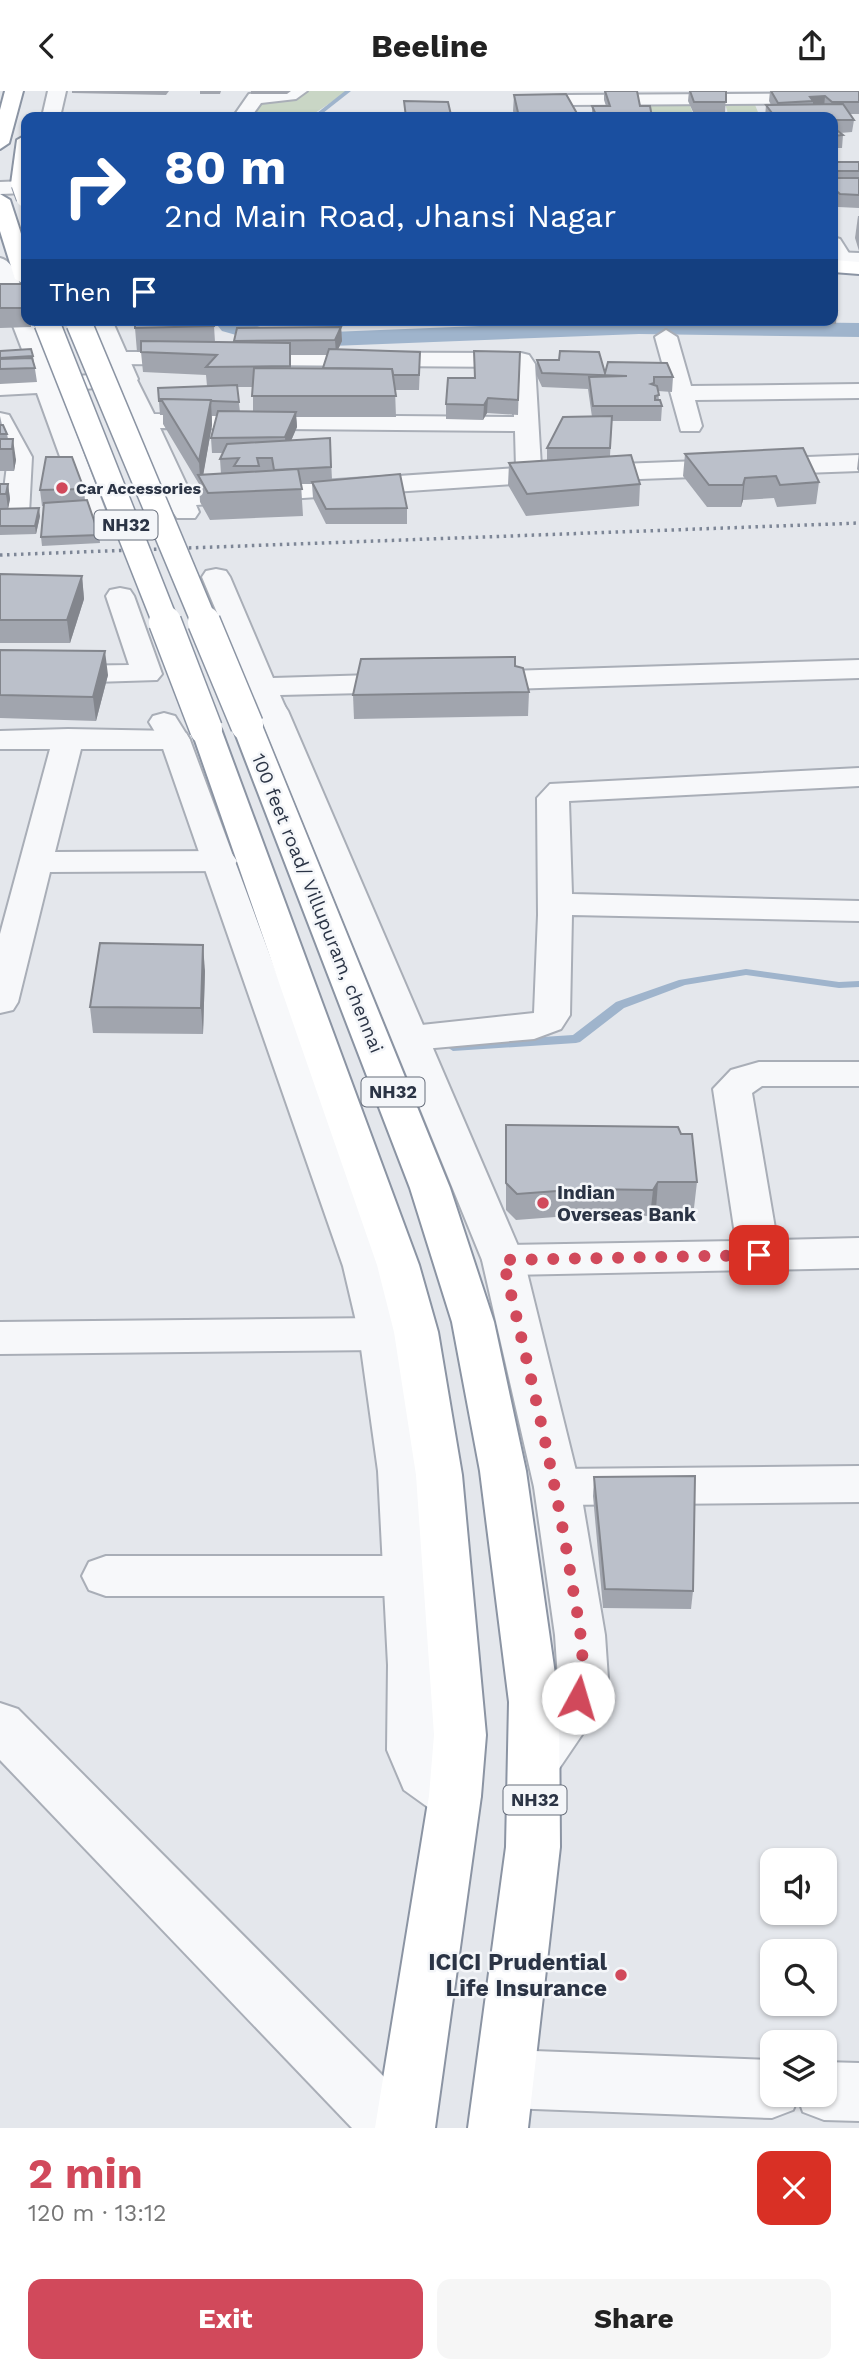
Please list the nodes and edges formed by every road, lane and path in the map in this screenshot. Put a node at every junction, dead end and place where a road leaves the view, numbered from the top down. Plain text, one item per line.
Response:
1 (14, 91) edge
2 (57, 91) edge
3 (298, 91) edge
4 (859, 98) edge
5 (569, 103) edge
6 (52, 112) edge
7 (245, 112) edge
8 (0, 143) edge
9 (0, 188) edge
10 (21, 190) edge
11 (0, 200) edge
12 (842, 261) edge
13 (0, 264) edge
14 (21, 264) edge
15 (859, 276) edge
16 (7, 301) edge
17 (48, 326) edge
18 (81, 326) edge
19 (104, 326) edge
20 (666, 337) dead end
21 (122, 369) junction
22 (46, 386) junction
23 (0, 388) edge
24 (859, 391) edge
25 (681, 393) junction
26 (0, 420) edge
27 (145, 421) junction
28 (526, 424) junction
29 (690, 426) dead end
30 (859, 463) edge
31 (529, 475) junction
32 (0, 515) edge
33 (96, 520) edge
34 (216, 577) dead end
35 (120, 596) dead end
36 (858, 672) edge
37 (0, 676) edge
38 (261, 708) junction
39 (182, 730) junction
40 (68, 738) junction
41 (0, 740) edge
42 (859, 777) edge
43 (220, 861) junction
44 (36, 862) junction
45 (555, 904) junction
46 (859, 911) edge
47 (1, 995) edge
48 (412, 1038) junction
49 (859, 1074) edge
50 (859, 1253) edge
51 (759, 1255) junction
52 (503, 1260) junction
53 (381, 1334) junction
54 (0, 1338) edge
55 (859, 1484) edge
56 (556, 1487) junction
57 (106, 1576) dead end
58 (407, 1576) junction
59 (0, 1725) edge
60 (536, 1760) junction
61 (455, 1796) junction
62 (760, 2090) edge
63 (837, 2091) edge
64 (859, 2092) edge
65 (502, 2104) edge
66 (393, 2128) edge
67 (405, 2128) edge

1 - 8 highway
2 - 6 street
3 - 7 street
4 - 5 street
9 - 10 street
11 - 14 highway
12 - 15 street
13 - 16 street
16 - 22 street
17 - 39 highway, 100 feet road/ Villupuram, chennai / NH32, bridge
18 - 38 highway, 100 feet road/ Villupuram, chennai / NH32, bridge
19 - 21 street
20 - 25 street
21 - 22 street
21 - 27 street
21 - 28 street
22 - 23 street
22 - 33 street
24 - 25 street
25 - 29 street
26 - 32 street
27 - 28 street
27 - 31 street
28 - 31 street
30 - 31 street
34 - 38 street
35 - 37 street
36 - 38 street
38 - 48 street
38 - 60 highway, 100 feet road/ Villupuram, chennai / NH32
39 - 40 street
39 - 43 street
39 - 61 highway, 100 feet road/ Villupuram, chennai / NH32
40 - 41 street
40 - 44 street
42 - 45 street
43 - 44 street
43 - 53 street
44 - 47 street
45 - 46 street
45 - 48 street
48 - 52 street
49 - 51 street
50 - 51 street
51 - 52 street
52 - 56 street
53 - 54 street
53 - 58 street
55 - 56 street
56 - 60 street
57 - 58 street
58 - 61 street
59 - 66 street
60 - 65 highway, 100 feet road/ Villupuram, chennai / NH32
61 - 67 highway, 100 feet road/ Villupuram, chennai / NH32
62 - 65 street
63 - 64 street

